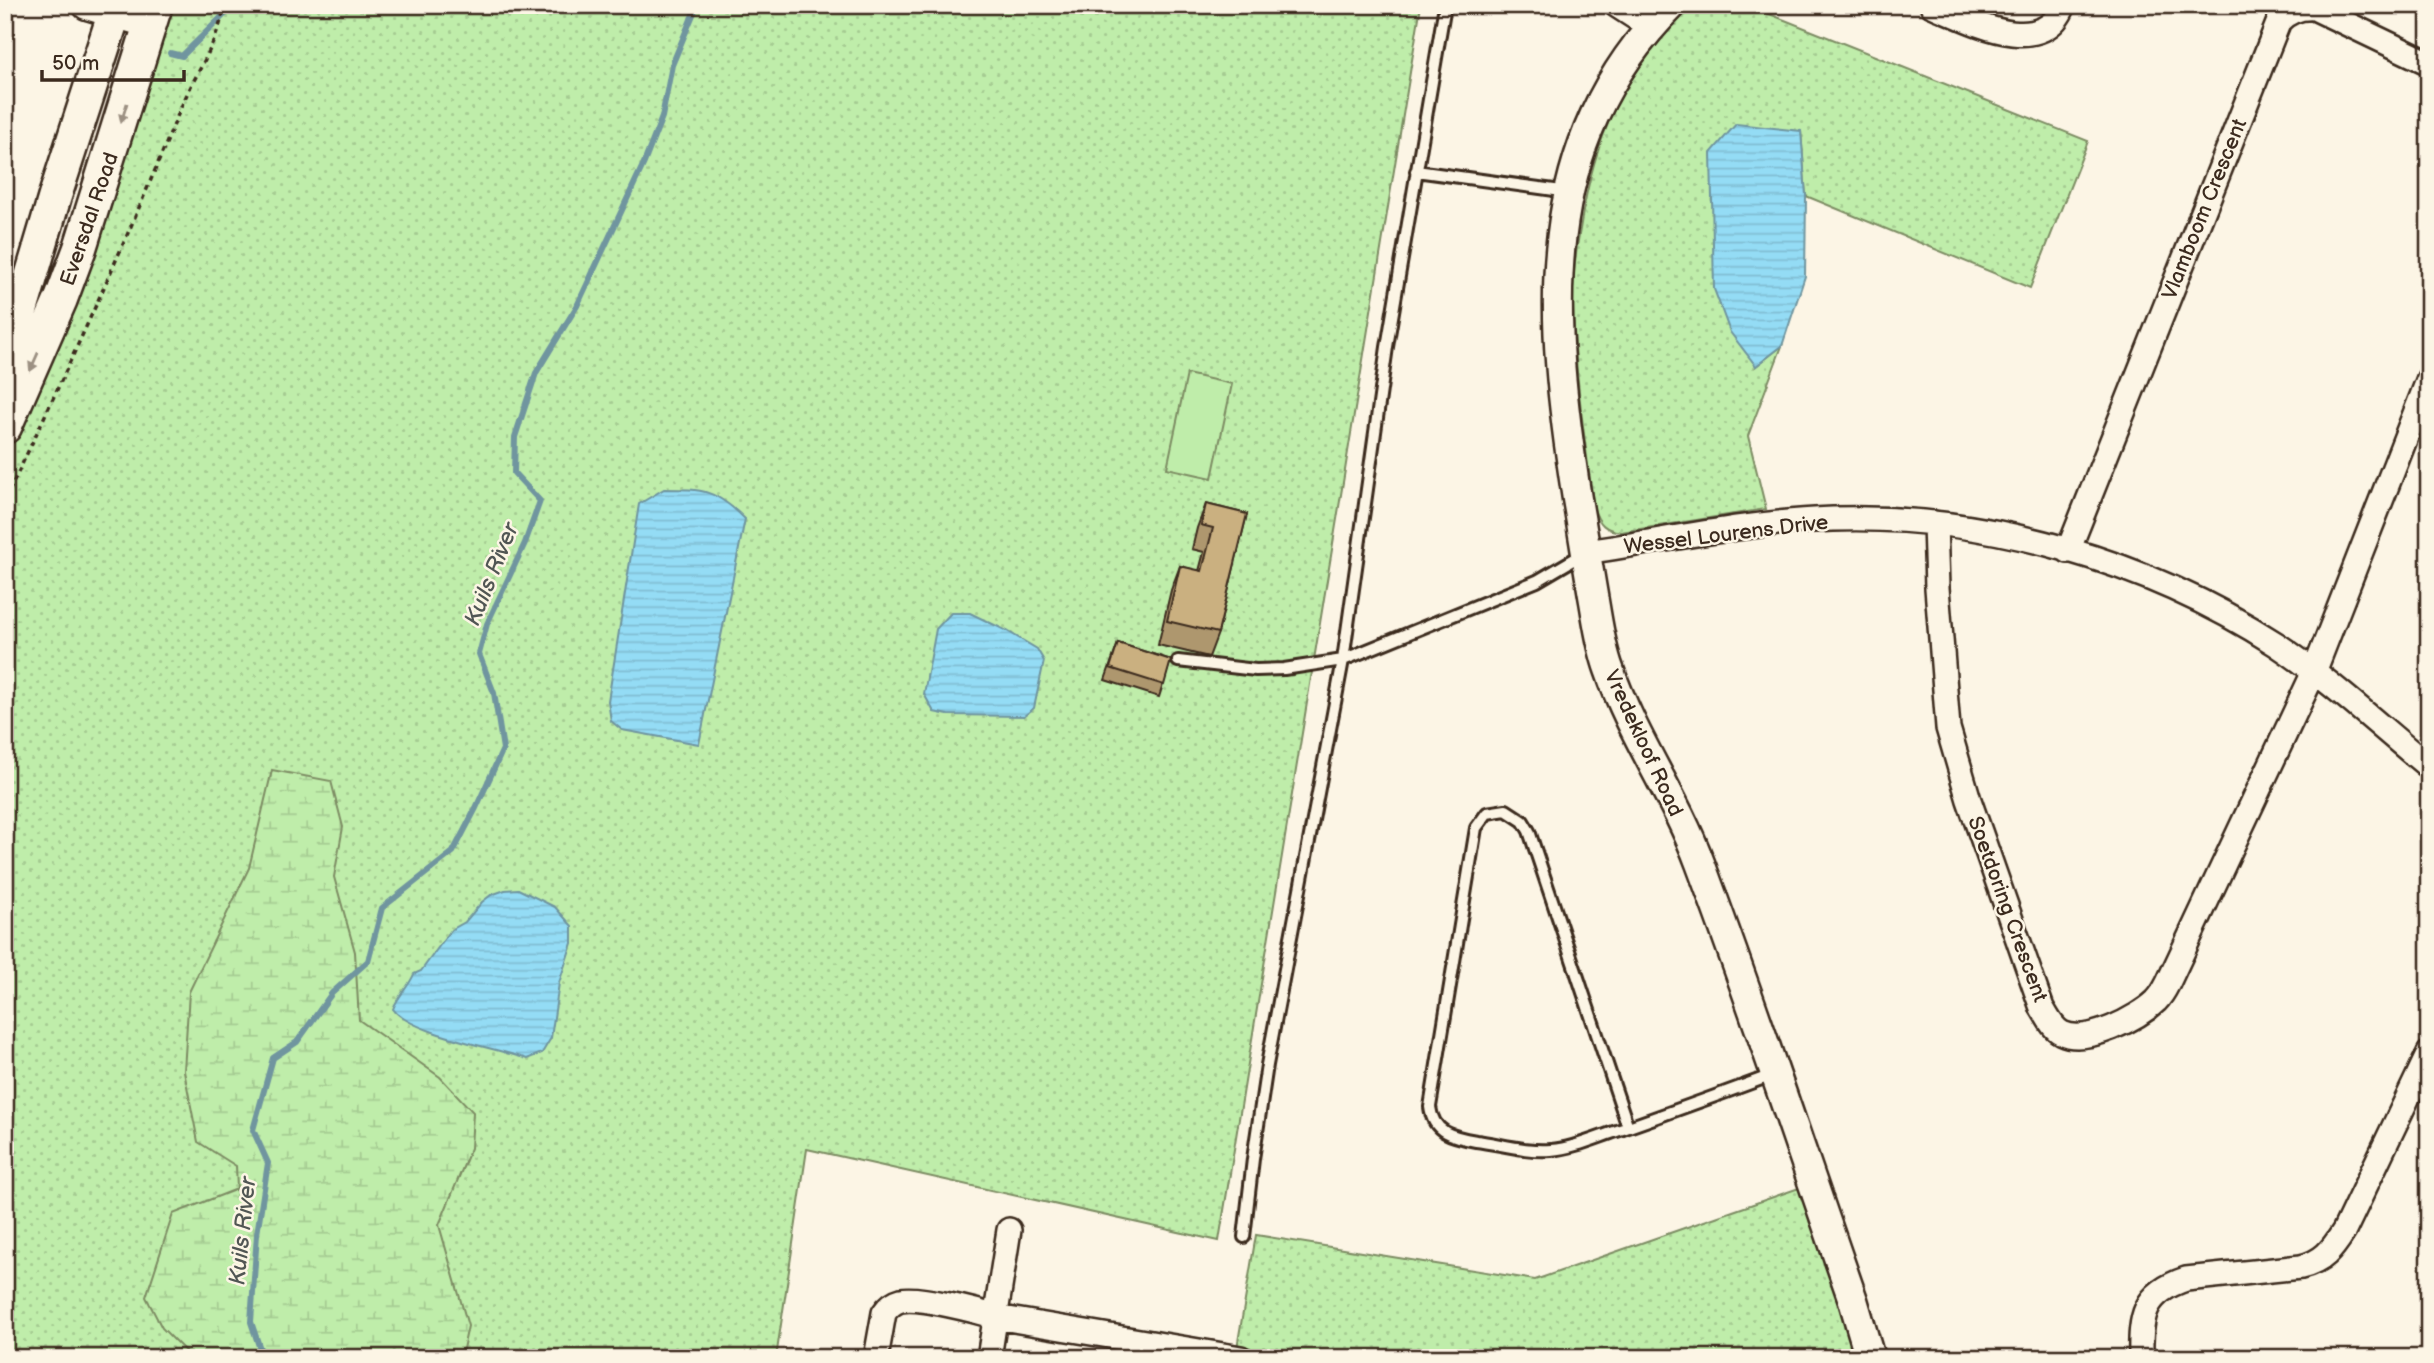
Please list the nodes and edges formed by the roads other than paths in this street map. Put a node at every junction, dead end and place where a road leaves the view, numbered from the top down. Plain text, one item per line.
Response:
1 (1445, 5) edge
2 (1616, 5) edge
3 (1672, 5) edge
4 (1932, 5) edge
5 (2064, 5) edge
6 (106, 8) edge
7 (153, 15) edge
8 (1650, 27) junction
9 (2429, 63) edge
10 (1416, 171) junction
11 (1569, 192) junction
12 (5, 365) edge
13 (2429, 378) edge
14 (5, 427) edge
15 (1935, 523) junction
16 (2068, 551) junction
17 (1586, 552) junction
18 (1343, 660) junction
19 (1178, 662) dead end
20 (2314, 672) junction
21 (2429, 767) edge
22 (2429, 1053) edge
23 (1775, 1074) junction
24 (1628, 1127) junction
25 (1009, 1230) dead end
26 (1244, 1237) dead end
27 (996, 1317) junction
28 (876, 1358) edge
29 (989, 1358) edge
30 (1241, 1358) edge
31 (1870, 1358) edge
32 (2141, 1358) edge

1 - 10 lane
2 - 8 street
3 - 8 street, Vredekloof Road
4 - 5 street
6 - 7 street
6 - 12 main road, Eversdal Road
7 -> 14 main road, Eversdal Road
8 - 11 street, Vredekloof Road
9 - 16 street, Vlamboom Crescent
10 - 11 lane
10 - 18 lane
11 - 17 street, Vredekloof Road
13 - 20 street
15 - 16 street, Wessel Lourens Drive
15 - 17 street, Wessel Lourens Drive
15 - 20 street, Soetdoring Crescent
16 - 20 street, Wessel Lourens Drive
17 - 18 lane
17 - 23 street, Vredekloof Road
18 - 19 lane
18 - 26 lane
20 - 21 street, Wessel Lourens Drive
22 - 32 street
23 - 24 lane
23 - 31 street, Vredekloof Road
24 - 24 lane
25 - 27 street
27 - 28 street
27 - 29 street
27 - 30 street

